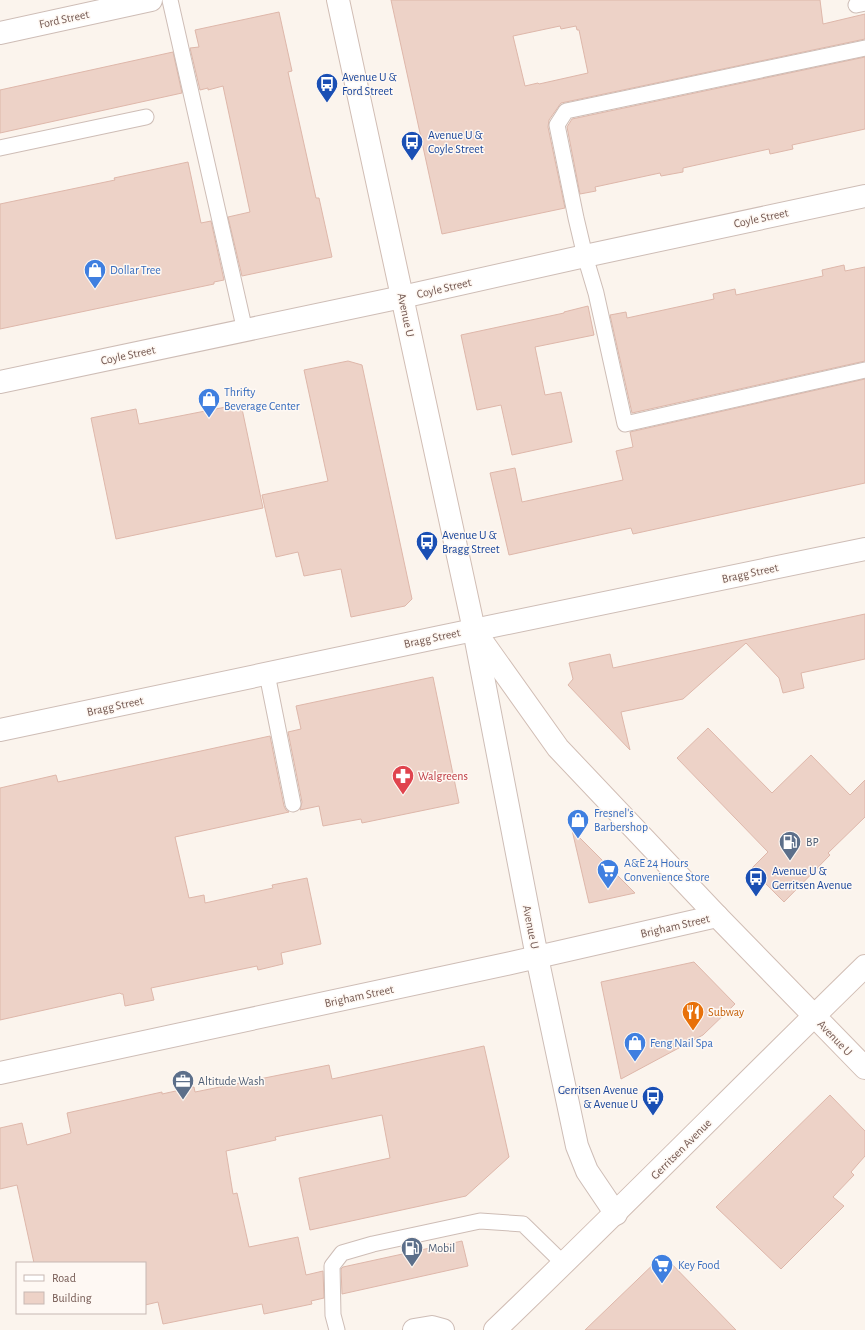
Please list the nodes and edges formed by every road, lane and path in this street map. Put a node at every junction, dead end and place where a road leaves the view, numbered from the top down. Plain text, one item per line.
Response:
1 (151, 0) edge
2 (170, 0) edge
3 (338, 0) edge
4 (0, 32) edge
5 (865, 48) edge
6 (146, 117) dead end
7 (0, 148) edge
8 (865, 196) edge
9 (585, 256) junction
10 (402, 297) junction
11 (245, 331) junction
12 (865, 370) edge
13 (0, 382) edge
14 (865, 549) edge
15 (474, 630) junction
16 (267, 674) junction
17 (0, 730) edge
18 (293, 804) dead end
19 (717, 916) junction
20 (537, 957) junction
21 (865, 966) edge
22 (814, 1016) junction
23 (865, 1068) edge
24 (0, 1073) edge
25 (616, 1214) junction
26 (564, 1264) junction
27 (337, 1330) edge
28 (414, 1330) edge
29 (443, 1330) edge
30 (495, 1330) edge

1 - 4 street, Ford Street
2 - 11 lane
3 - 10 street, Avenue U
5 - 9 lane
6 - 7 lane
8 - 9 street, Coyle Street
9 - 10 street, Coyle Street
9 - 12 lane
10 - 11 street, Coyle Street
10 - 15 street, Avenue U
11 - 13 street, Coyle Street
14 - 15 street, Bragg Street
15 - 16 street, Bragg Street
15 - 19 street, Avenue U
15 - 20 street, Avenue U
16 - 17 street, Bragg Street
16 - 18 lane
19 - 20 street, Brigham Street
19 - 22 street, Avenue U
20 - 24 street, Brigham Street
20 - 25 street, Avenue U
21 - 22 street, Gerritsen Avenue
22 - 23 street, Avenue U
22 - 25 street, Gerritsen Avenue
25 - 26 street, Gerritsen Avenue
26 - 27 lane
26 - 30 street, Gerritsen Avenue
28 - 29 street

